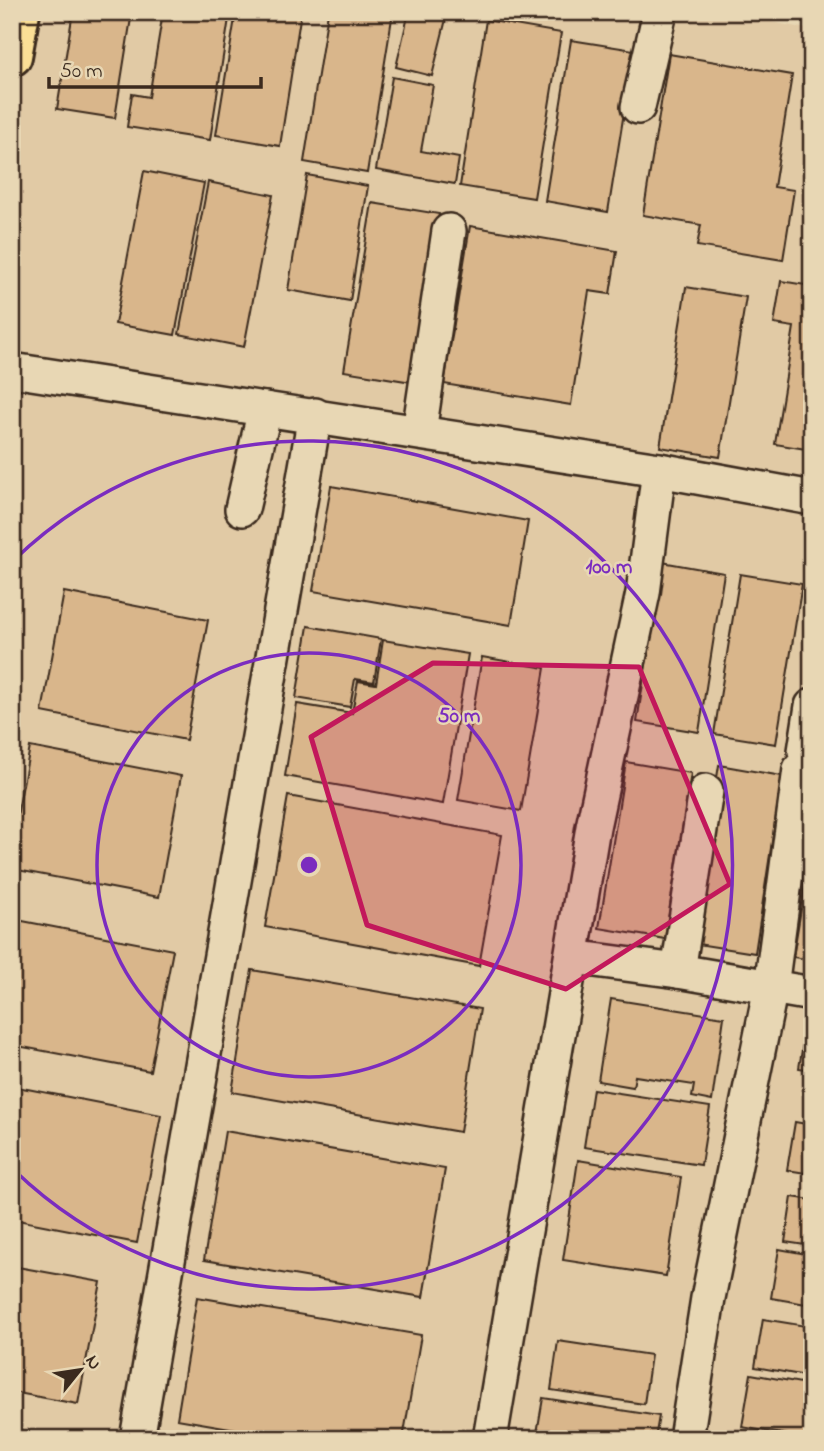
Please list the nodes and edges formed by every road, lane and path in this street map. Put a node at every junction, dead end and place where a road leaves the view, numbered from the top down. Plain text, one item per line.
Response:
1 (20, 12) edge
2 (660, 12) edge
3 (12, 56) edge
4 (638, 107) dead end
5 (449, 231) dead end
6 (12, 370) edge
7 (265, 409) junction
8 (315, 415) junction
9 (419, 432) junction
10 (659, 470) junction
11 (812, 498) edge
12 (242, 509) dead end
13 (812, 706) edge
14 (706, 791) dead end
15 (572, 957) junction
16 (678, 971) junction
17 (771, 987) junction
18 (812, 994) edge
19 (137, 1439) edge
20 (490, 1439) edge
21 (686, 1439) edge

1 - 3 main road
2 - 4 lane
5 - 9 lane
6 - 7 lane
7 - 8 lane
7 - 12 lane
8 - 9 lane
8 - 19 lane
9 - 10 lane
10 - 11 lane
10 - 15 lane
13 - 17 lane
14 - 16 lane
15 - 16 lane
15 - 20 lane
16 - 17 lane
17 - 18 lane
17 - 21 lane

